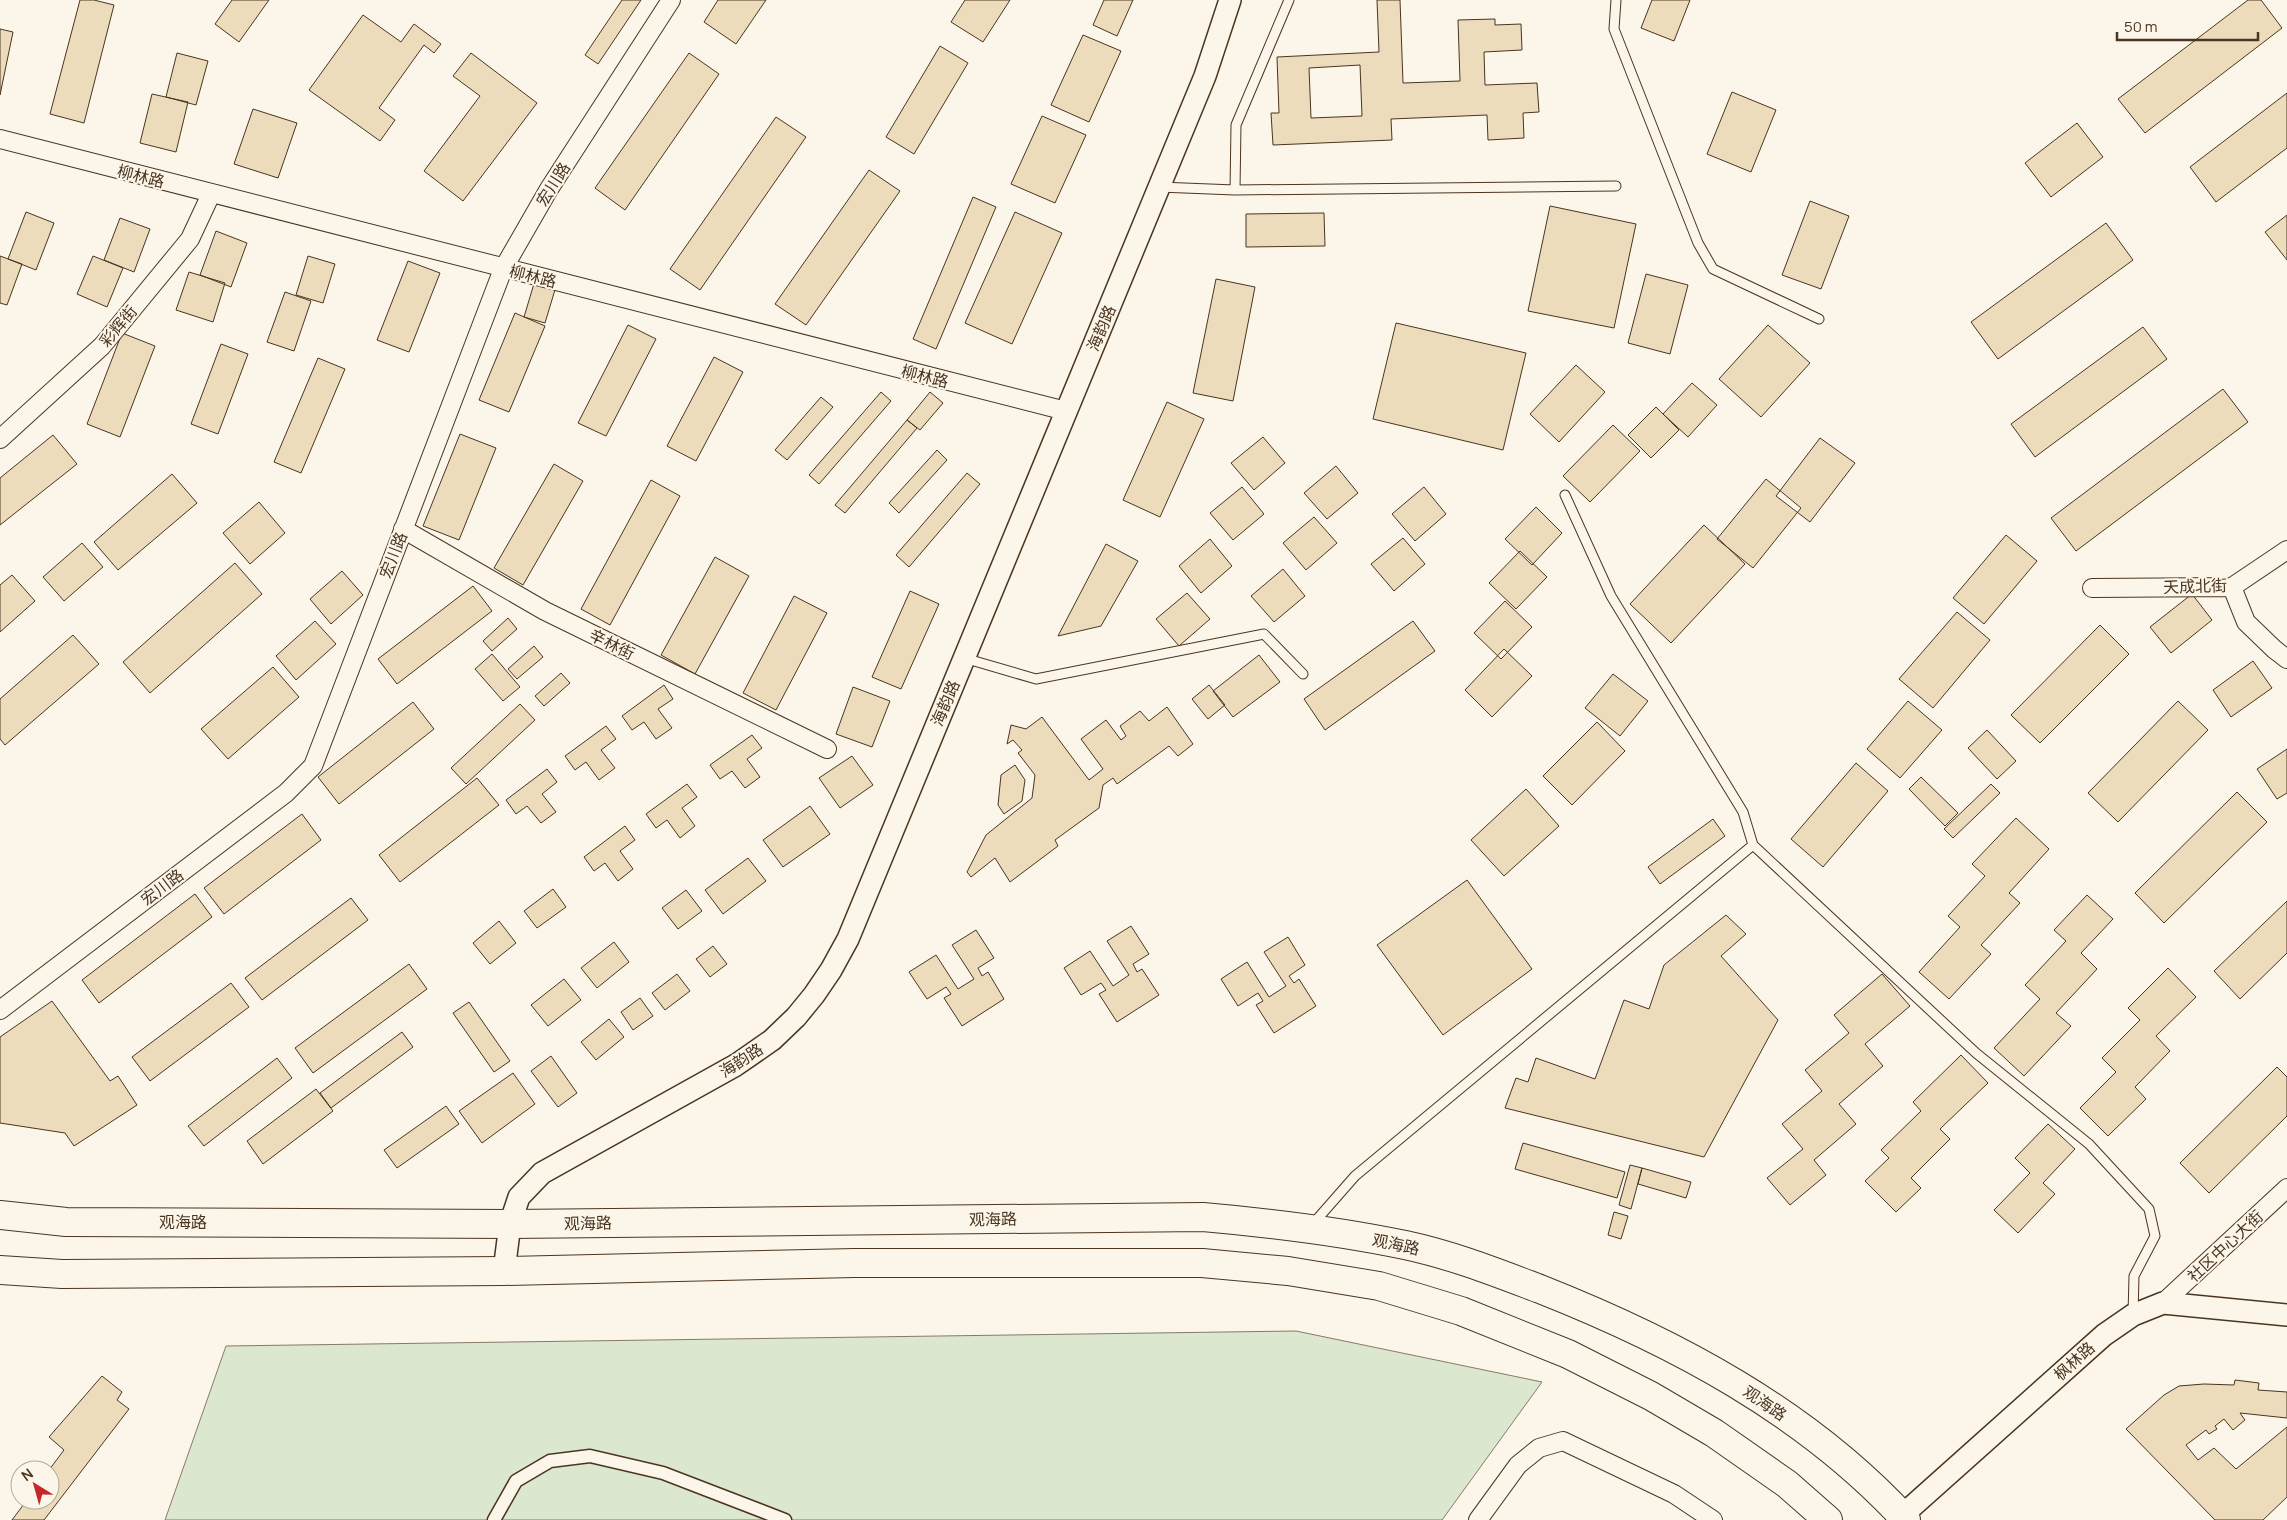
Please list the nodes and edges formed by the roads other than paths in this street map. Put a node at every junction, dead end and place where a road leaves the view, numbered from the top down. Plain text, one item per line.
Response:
1 (671, 0) edge
2 (1230, 0) edge
3 (1288, 0) edge
4 (1616, 0) edge
5 (0, 139) edge
6 (1616, 186) dead end
7 (1159, 187) junction
8 (1235, 190) junction
9 (211, 194) junction
10 (503, 269) junction
11 (1818, 319) dead end
12 (1066, 411) junction
13 (0, 439) edge
14 (1565, 495) dead end
15 (403, 529) junction
16 (2287, 550) edge
17 (2232, 587) junction
18 (2092, 588) dead end
19 (964, 658) junction
20 (2287, 659) edge
21 (1303, 674) dead end
22 (828, 749) dead end
23 (1753, 845) junction
24 (0, 1010) edge
25 (2287, 1188) edge
26 (0, 1215) edge
27 (510, 1224) junction
28 (1310, 1227) junction
29 (0, 1270) edge
30 (504, 1271) junction
31 (2163, 1303) junction
32 (2133, 1315) junction
33 (2287, 1315) edge
34 (1902, 1519) edge
35 (494, 1520) edge
36 (785, 1520) edge
37 (1478, 1520) edge
38 (1713, 1520) edge
39 (1828, 1520) edge

1 - 10 street, 宏川路
2 - 7 street, 海韵路
3 - 8 lane
4 - 11 lane
5 - 9 street, 柳林路
6 - 8 lane
7 - 8 lane
7 - 12 street, 海韵路
9 - 10 street, 柳林路
9 - 13 street, 彩辉街
10 - 12 street, 柳林路
10 - 15 street, 宏川路
12 - 19 street, 海韵路
14 - 23 lane
15 - 22 street, 辛林街
15 - 24 street, 宏川路
16 - 17 street, 天成北街
17 - 18 street, 天成北街
17 - 20 street
19 - 21 lane
19 - 27 street, 海韵路
23 - 28 lane
23 - 32 lane
25 - 31 street, 社区中心大街
26 - 27 main road, 观海路
27 - 28 main road, 观海路
27 - 30 street, 海韵路
28 - 34 main road, 观海路
29 - 30 main road
30 - 39 main road
31 - 32 street, 枫林路
31 - 33 street, 枫林路
32 - 34 street, 枫林路
35 - 36 street
37 - 38 street

